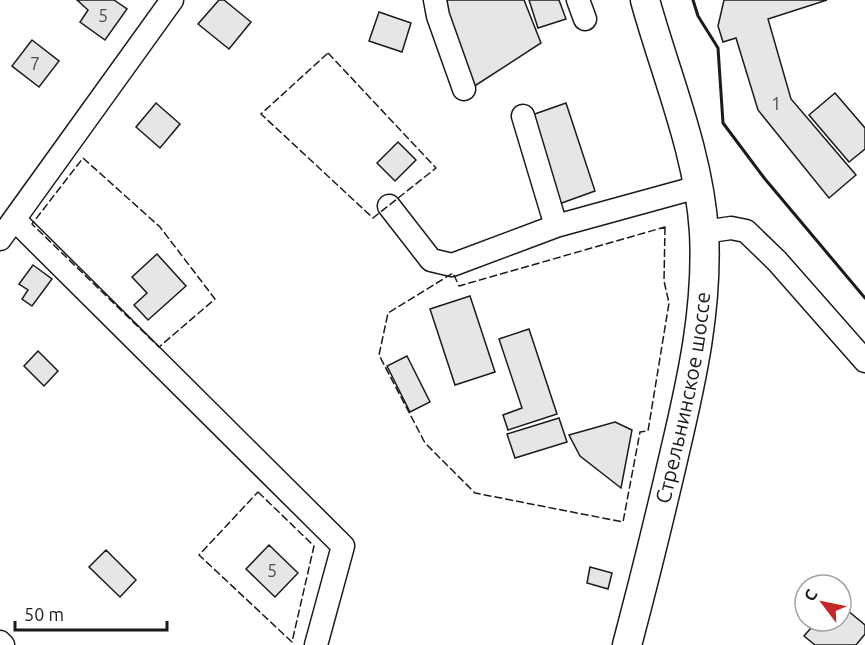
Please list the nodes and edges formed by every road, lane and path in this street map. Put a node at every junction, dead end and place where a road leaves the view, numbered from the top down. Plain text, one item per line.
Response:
1 (172, 0) edge
2 (435, 0) edge
3 (645, 0) edge
4 (464, 89) dead end
5 (523, 116) dead end
6 (698, 187) junction
7 (390, 206) dead end
8 (15, 220) junction
9 (556, 226) junction
10 (704, 231) junction
11 (0, 239) edge
12 (865, 361) edge
13 (316, 645) edge
14 (627, 645) edge

1 - 8 street
2 - 4 street
3 - 6 main road, Стрельнинское шоссе
5 - 9 street
6 - 9 street
6 - 10 main road, Стрельнинское шоссе
7 - 9 street
8 - 11 street
8 - 13 street
10 - 12 street
10 - 14 main road, Стрельнинское шоссе

